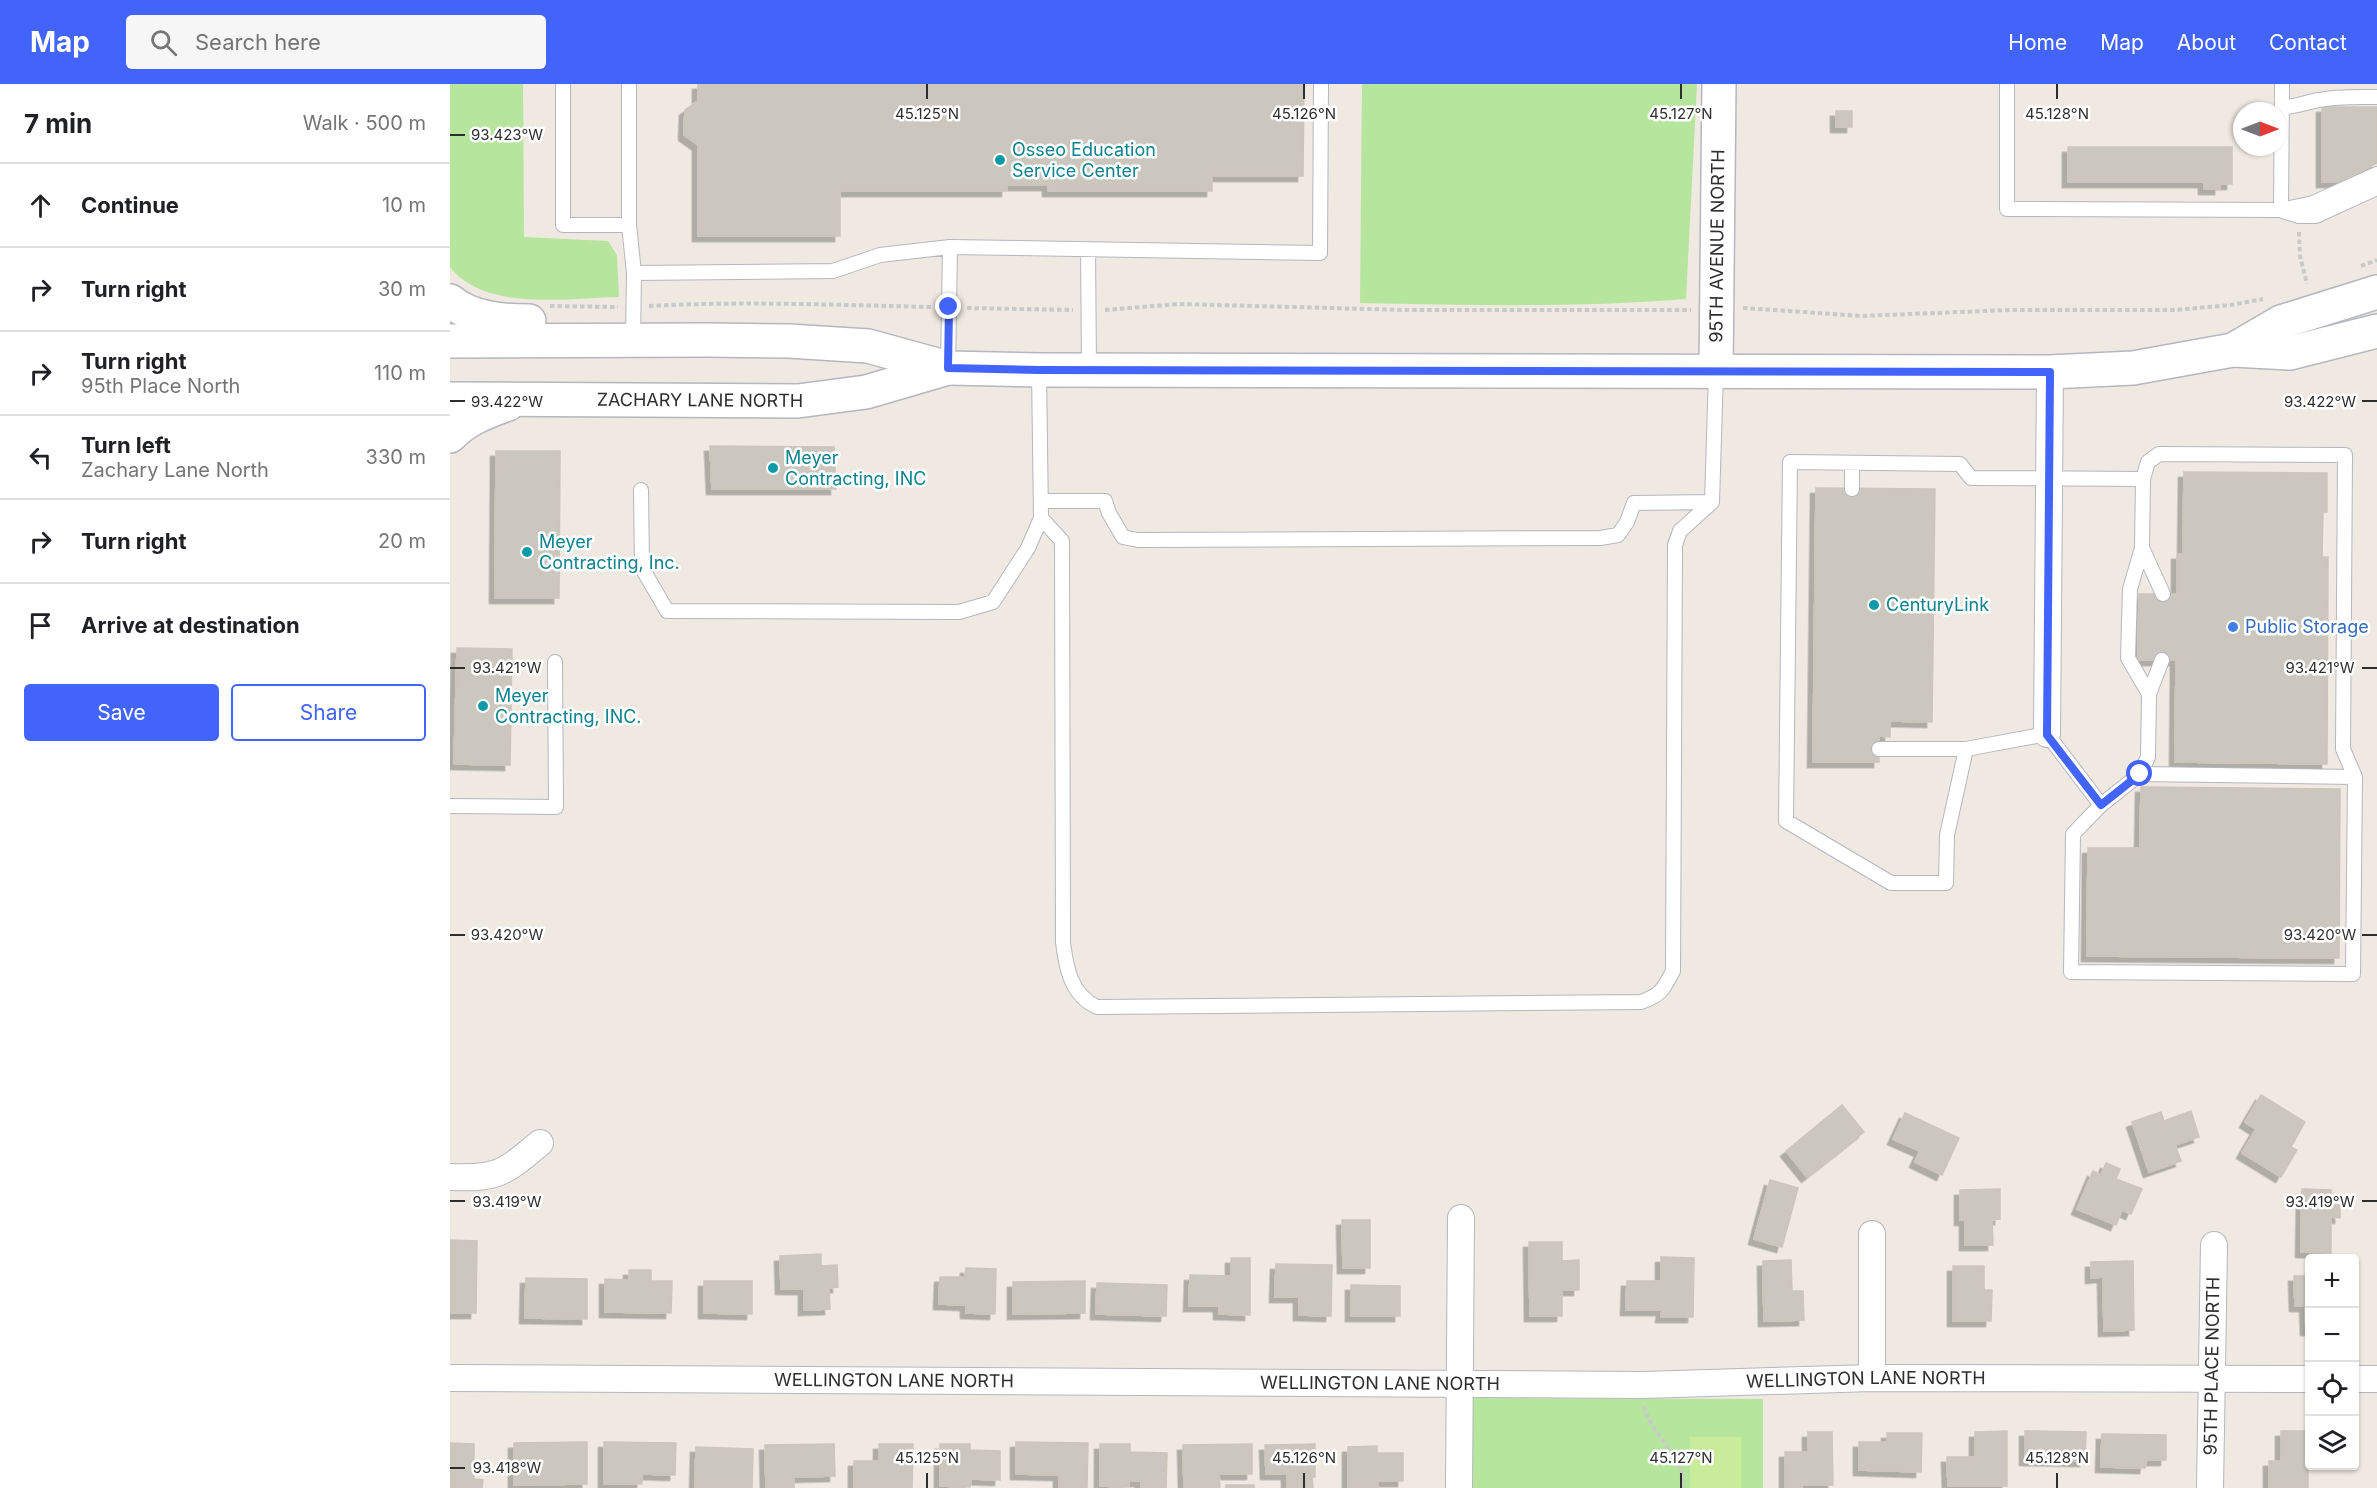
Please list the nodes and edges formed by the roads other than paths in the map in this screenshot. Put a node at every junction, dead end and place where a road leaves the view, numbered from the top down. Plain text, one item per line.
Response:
1 (562, 84) edge
2 (629, 84) edge
3 (1322, 84) edge
4 (1719, 84) edge
5 (2007, 84) edge
6 (2282, 84) edge
7 (2377, 97) edge
8 (2282, 102) edge
9 (2287, 107) edge
10 (2282, 156) edge
11 (2377, 174) edge
12 (2377, 188) edge
13 (2281, 210) junction
14 (629, 225) junction
15 (951, 247) junction
16 (1088, 249) junction
17 (634, 273) junction
18 (2377, 292) edge
19 (450, 301) edge
20 (637, 322) junction
21 (2377, 331) edge
22 (450, 341) edge
23 (2233, 351) junction
24 (948, 368) junction
25 (1089, 369) junction
26 (1039, 370) junction
27 (1716, 370) junction
28 (2050, 372) junction
29 (450, 399) edge
30 (521, 399) junction
31 (450, 436) edge
32 (1852, 463) junction
33 (2051, 479) junction
34 (2143, 479) junction
35 (1851, 489) dead end
36 (641, 490) dead end
37 (1041, 501) junction
38 (1712, 502) junction
39 (1041, 518) junction
40 (2142, 548) junction
41 (2163, 594) dead end
42 (2162, 660) dead end
43 (555, 662) dead end
44 (2149, 694) junction
45 (2047, 735) junction
46 (1879, 749) dead end
47 (1966, 749) junction
48 (2140, 774) junction
49 (2355, 777) junction
50 (2101, 805) junction
51 (450, 806) edge
52 (540, 1143) dead end
53 (450, 1177) edge
54 (1461, 1218) dead end
55 (1872, 1234) dead end
56 (2214, 1245) dead end
57 (450, 1378) edge
58 (1872, 1378) junction
59 (2211, 1379) junction
60 (2305, 1379) edge
61 (2359, 1379) edge
62 (2377, 1379) edge
63 (1459, 1383) junction
64 (1459, 1488) edge
65 (2210, 1488) edge

1 - 14 lane
2 - 14 lane
3 - 16 lane
4 - 27 main road, 95TH AVENUE NORTH
5 - 13 lane
6 - 8 lane
7 - 9 lane
10 - 13 lane
11 - 13 lane
12 - 13 lane
14 - 17 lane
15 - 16 lane
15 - 17 lane
15 - 24 lane
16 - 25 lane
17 - 20 lane
18 - 23 main road, ZACHARY LANE NORTH
19 - 20 main road
20 - 22 main road
20 - 24 main road, ZACHARY LANE NORTH
21 - 23 main road, ZACHARY LANE NORTH
23 - 28 main road, ZACHARY LANE NORTH
24 - 26 main road, ZACHARY LANE NORTH
24 - 30 main road, ZACHARY LANE NORTH
25 - 26 main road, ZACHARY LANE NORTH
25 - 27 main road, ZACHARY LANE NORTH
26 - 37 lane
27 - 28 main road, ZACHARY LANE NORTH
27 - 38 lane
28 - 33 street
29 - 30 main road, ZACHARY LANE NORTH
30 - 31 main road
32 - 33 lane
32 - 35 lane
32 - 47 lane
33 - 34 lane
33 - 45 street
34 - 40 lane
34 - 49 lane
36 - 39 lane
37 - 38 lane
37 - 39 lane
38 - 39 lane
40 - 41 lane
40 - 44 lane
42 - 44 lane
43 - 51 lane
44 - 48 lane
45 - 47 lane
45 - 50 lane
46 - 47 lane
48 - 49 lane
48 - 50 lane
49 - 50 lane
52 - 53 street
54 - 63 street
55 - 58 street
56 - 59 street, 95TH PLACE NORTH
57 - 63 street, WELLINGTON LANE NORTH
58 - 59 street, WELLINGTON LANE NORTH
58 - 63 street, WELLINGTON LANE NORTH
59 - 60 street, WELLINGTON LANE NORTH
59 - 65 street, 95TH PLACE NORTH
61 - 62 street
63 - 64 street

